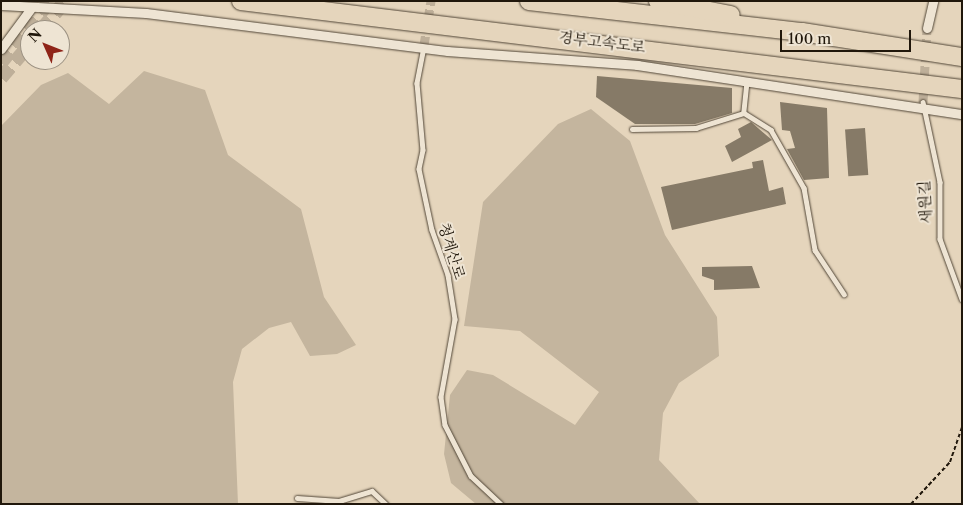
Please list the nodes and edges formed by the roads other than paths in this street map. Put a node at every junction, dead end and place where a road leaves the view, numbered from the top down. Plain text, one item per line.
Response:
1 (241, 1) edge
2 (529, 1) edge
3 (658, 1) edge
4 (933, 1) edge
5 (1, 5) edge
6 (32, 7) junction
7 (928, 28) tunnel mouth
8 (802, 32) junction
9 (424, 45) junction
10 (1, 49) edge
11 (962, 57) edge
12 (747, 81) junction
13 (962, 89) edge
14 (924, 106) junction
15 (744, 113) junction
16 (962, 114) edge
17 (632, 129) dead end
18 (844, 294) dead end
19 (962, 299) edge
20 (296, 498) dead end
21 (386, 504) edge
22 (501, 504) edge

1 - 13 highway, 경부고속도로
2 - 8 highway
3 - 8 highway
4 - 7 street
5 - 6 street
6 - 9 street
6 - 10 street
8 - 11 highway
9 - 12 street
9 - 22 lane, 청계산로
12 - 14 street
12 - 15 lane
14 - 16 street
14 - 19 lane, 새원길
15 - 17 lane
15 - 18 lane
20 - 21 lane

